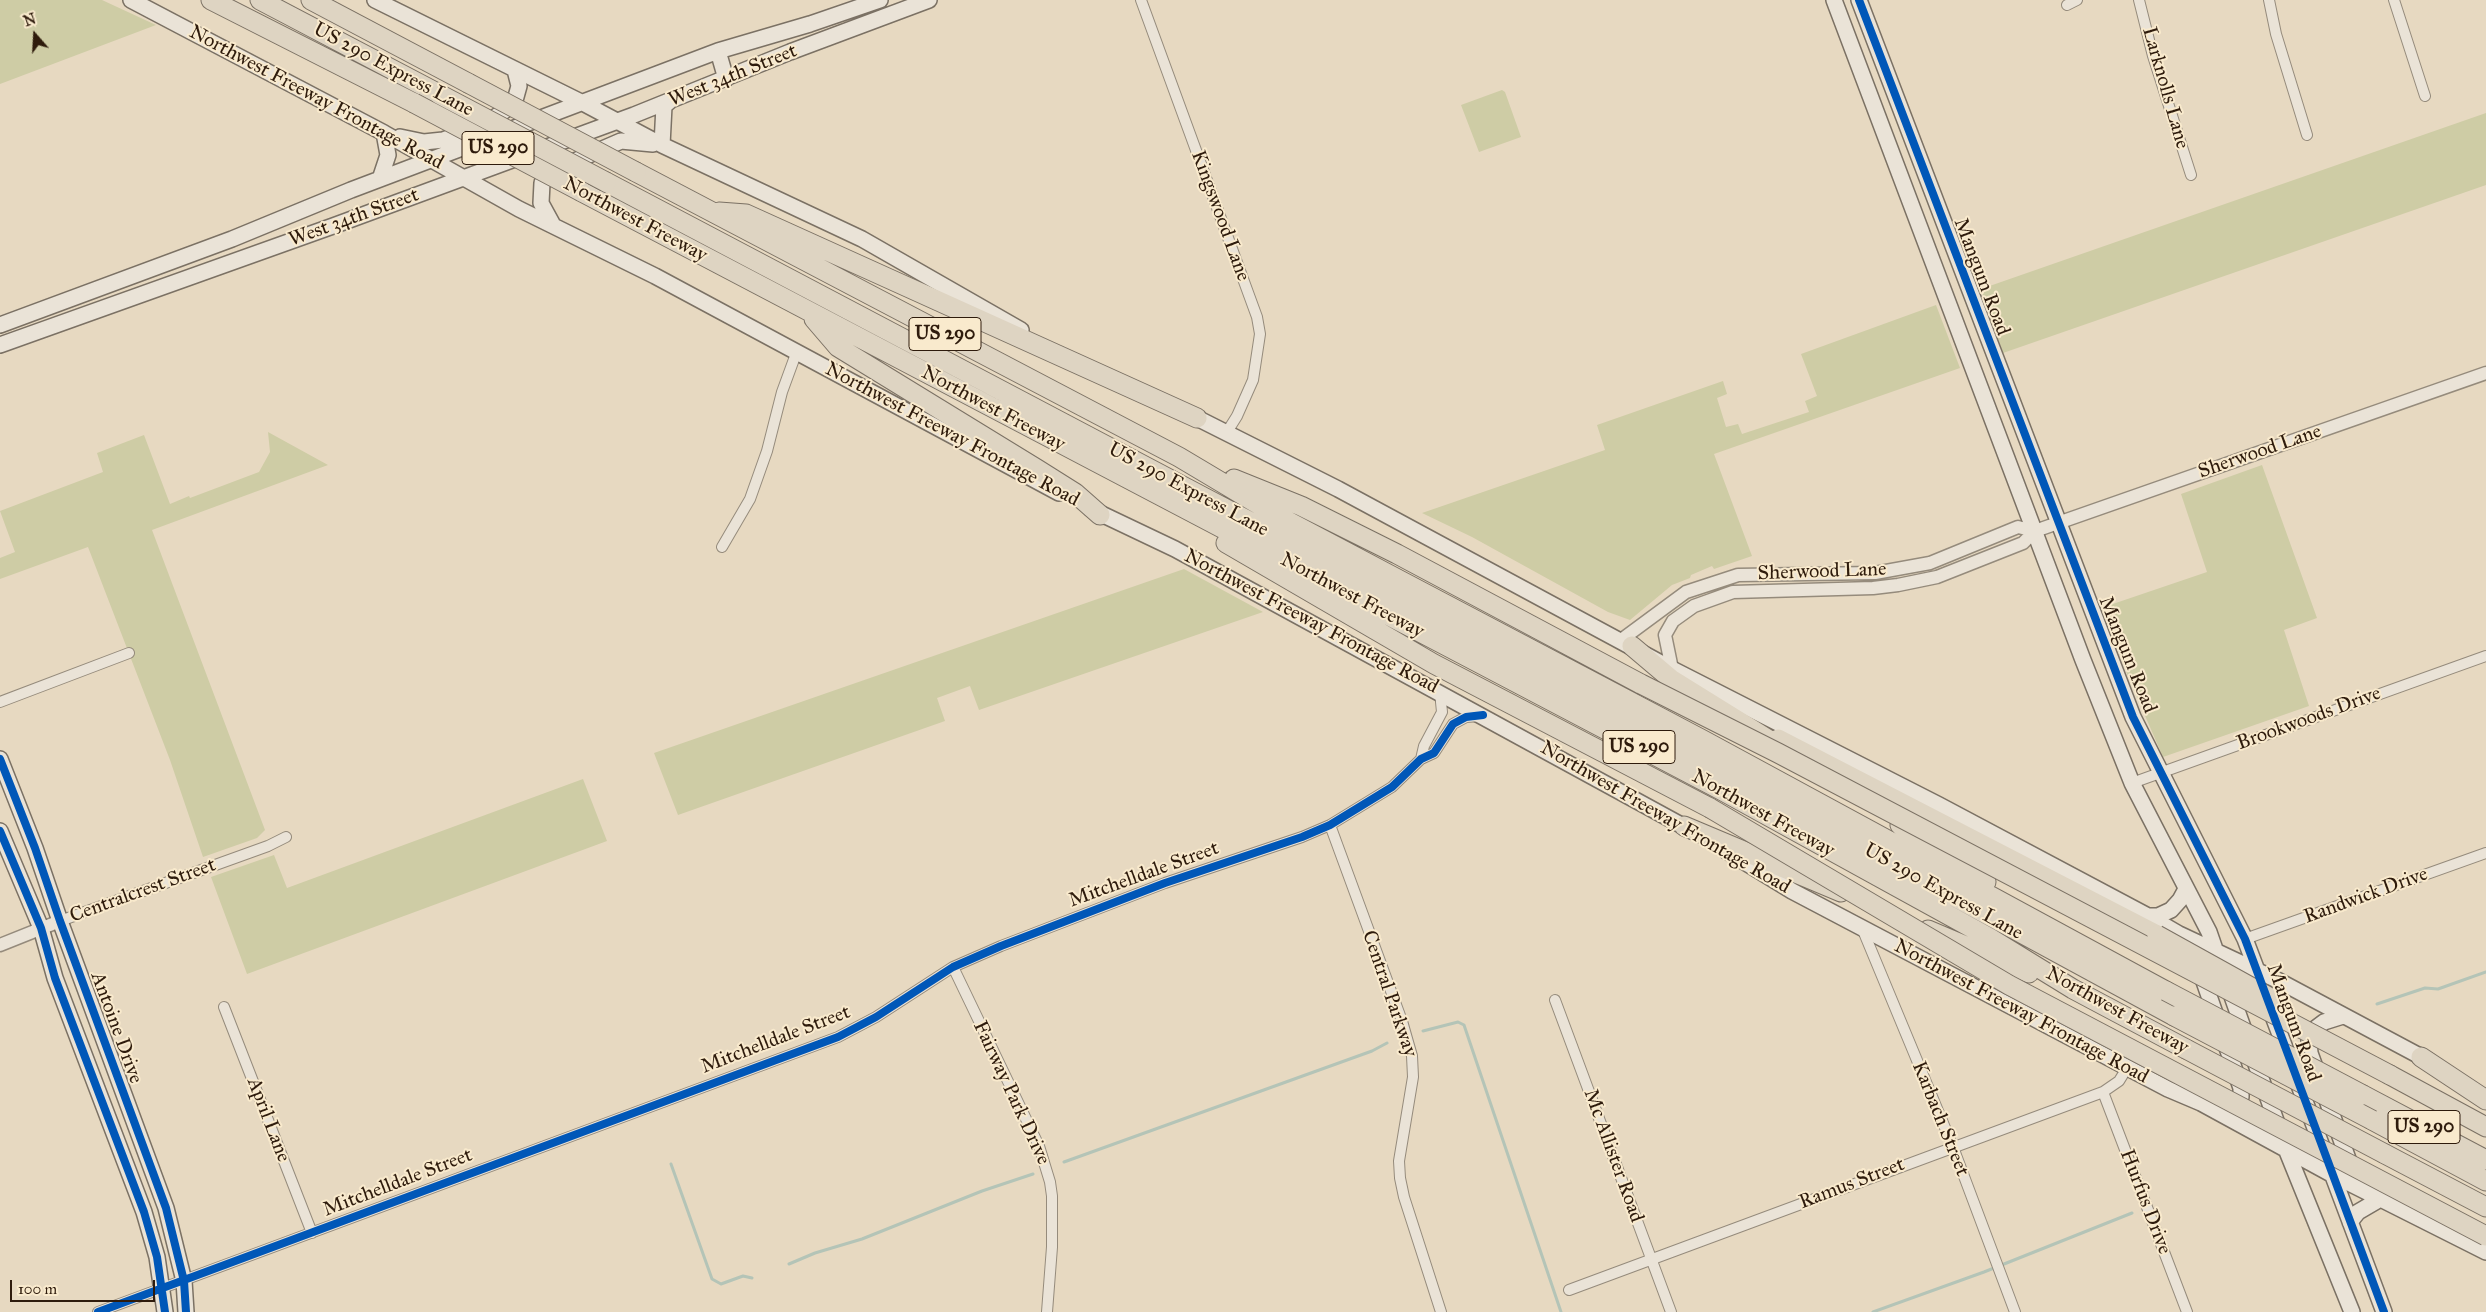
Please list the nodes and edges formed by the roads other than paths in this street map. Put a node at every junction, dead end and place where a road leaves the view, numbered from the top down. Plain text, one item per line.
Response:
1 (131, 0) edge
2 (211, 0) edge
3 (260, 0) edge
4 (311, 0) edge
5 (375, 0) edge
6 (880, 0) edge
7 (929, 0) edge
8 (1141, 0) edge
9 (1834, 0) edge
10 (1859, 0) edge
11 (2077, 0) edge
12 (2139, 0) edge
13 (2269, 0) edge
14 (2394, 0) edge
15 (2067, 5) dead end
16 (821, 20) junction
17 (827, 38) junction
18 (718, 51) junction
19 (516, 70) junction
20 (726, 79) junction
21 (1889, 80) junction
22 (1867, 88) junction
23 (2425, 96) dead end
24 (671, 100) junction
25 (581, 102) junction
26 (619, 121) junction
27 (384, 134) junction
28 (2307, 135) dead end
29 (662, 145) junction
30 (431, 160) junction
31 (2191, 175) dead end
32 (465, 178) junction
33 (380, 179) junction
34 (712, 211) junction
35 (283, 217) junction
36 (553, 225) junction
37 (292, 241) junction
38 (59, 303) junction
39 (807, 311) junction
40 (66, 321) junction
41 (0, 325) edge
42 (0, 345) edge
43 (797, 351) junction
44 (2486, 372) edge
45 (2009, 395) junction
46 (1987, 402) junction
47 (1197, 418) junction
48 (1227, 432) junction
49 (1179, 457) junction
50 (1100, 515) junction
51 (1199, 516) junction
52 (2057, 522) junction
53 (2034, 531) junction
54 (722, 547) dead end
55 (1626, 643) junction
56 (2107, 651) junction
57 (129, 653) dead end
58 (2486, 656) edge
59 (2083, 660) junction
60 (1672, 668) junction
61 (1440, 692) junction
62 (0, 702) edge
63 (1483, 716) junction
64 (1747, 724) junction
65 (0, 759) edge
66 (1421, 759) junction
67 (2160, 773) junction
68 (2132, 783) junction
69 (1330, 825) junction
70 (1684, 826) junction
71 (0, 831) edge
72 (286, 837) dead end
73 (2486, 853) edge
74 (2186, 889) junction
75 (2024, 915) junction
76 (2148, 916) junction
77 (60, 921) junction
78 (41, 928) junction
79 (1862, 928) junction
80 (2179, 934) junction
81 (2245, 939) junction
82 (0, 945) edge
83 (2216, 953) junction
84 (953, 967) junction
85 (2258, 973) junction
86 (2073, 989) junction
87 (1555, 1000) dead end
88 (224, 1007) dead end
89 (2342, 1016) junction
90 (2421, 1057) junction
91 (2127, 1068) junction
92 (2486, 1090) edge
93 (2103, 1092) junction
94 (125, 1098) junction
95 (2486, 1100) edge
96 (2201, 1103) junction
97 (104, 1107) junction
98 (2486, 1114) edge
99 (2486, 1127) edge
100 (1952, 1147) junction
101 (2286, 1149) junction
102 (2486, 1160) edge
103 (2331, 1174) junction
104 (2486, 1180) edge
105 (2367, 1191) junction
106 (2382, 1198) junction
107 (2486, 1207) edge
108 (2350, 1222) junction
109 (312, 1233) junction
110 (2486, 1236) edge
111 (2486, 1252) edge
112 (1651, 1260) junction
113 (184, 1281) junction
114 (163, 1288) junction
115 (1569, 1290) dead end
116 (2380, 1311) edge
117 (98, 1312) edge
118 (165, 1312) edge
119 (186, 1312) edge
120 (1047, 1312) edge
121 (1441, 1312) edge
122 (1671, 1312) edge
123 (2015, 1312) edge
124 (2187, 1312) edge
125 (2352, 1312) edge

1 - 27 main road, Northwest Freeway Frontage Road
2 - 39 highway, Northwest Freeway / US 290, bridge
3 - 104 highway, US 290 Express Lane, bridge
4 - 34 highway, Northwest Freeway / US 290, bridge
5 - 19 main road
6 - 16 main road, West 34th Street
7 - 17 main road, West 34th Street
8 - 48 street, Kingswood Lane
9 - 22 main road, Mangum Road
10 - 21 main road, Mangum Road
11 - 15 street
12 - 31 street, Larknolls Lane
13 - 28 street
14 - 23 street
16 - 17 main road
16 - 18 main road, West 34th Street
17 - 20 main road, West 34th Street
18 - 20 main road
18 - 25 main road, West 34th Street
19 - 25 main road
19 - 27 main road
20 - 24 main road, West 34th Street
21 - 22 main road
21 - 45 main road, Mangum Road
22 - 46 main road, Mangum Road
24 - 26 main road, West 34th Street
24 - 29 main road
25 - 26 main road
25 - 30 main road, West 34th Street
26 - 29 main road
26 - 32 main road, West 34th Street
27 - 30 main road, Northwest Freeway Frontage Road
27 - 33 main road
29 - 36 main road
29 - 47 main road
30 - 32 main road, Northwest Freeway Frontage Road
30 - 33 main road, West 34th Street
32 - 36 main road, Northwest Freeway Frontage Road
32 - 37 main road, West 34th Street
33 - 35 main road, West 34th Street
34 - 47 highway
34 - 49 highway, Northwest Freeway / US 290
35 - 37 main road
35 - 38 main road, West 34th Street
36 - 43 main road, Northwest Freeway Frontage Road
37 - 40 main road, West 34th Street
38 - 40 main road
38 - 41 main road, West 34th Street
39 - 50 highway
39 - 51 highway, Northwest Freeway / US 290
40 - 42 main road, West 34th Street
43 - 50 main road, Northwest Freeway Frontage Road
43 - 54 street
44 - 52 street, Sherwood Lane
45 - 46 main road
45 - 52 main road, Mangum Road
46 - 53 main road, Mangum Road
47 - 48 main road
48 - 55 main road
49 - 75 highway, Northwest Freeway / US 290
49 - 99 highway, bridge
50 - 61 main road, Northwest Freeway Frontage Road
51 - 86 highway, Northwest Freeway / US 290
51 - 110 highway, bridge
52 - 53 street, Sherwood Lane
52 - 56 main road, Mangum Road
53 - 55 street, Sherwood Lane
53 - 59 main road, Mangum Road
53 - 60 street, Sherwood Lane
55 - 60 main road
55 - 64 highway
56 - 59 main road
56 - 67 main road, Mangum Road
57 - 62 street
58 - 67 street, Brookwoods Drive
59 - 68 main road, Mangum Road
60 - 76 main road
61 - 63 main road, Northwest Freeway Frontage Road
61 - 66 street, Mitchelldale Street
63 - 66 street, Mitchelldale Street
63 - 70 main road, Northwest Freeway Frontage Road
64 - 75 highway
64 - 98 highway, bridge
65 - 77 main road, Antoine Drive
66 - 69 street, Mitchelldale Street
67 - 68 street, Brookwoods Drive
67 - 81 main road, Mangum Road
68 - 74 main road, Mangum Road
69 - 84 street, Mitchelldale Street
69 - 121 street, Central Parkway
70 - 79 main road, Northwest Freeway Frontage Road
70 - 86 highway
71 - 78 main road, Antoine Drive
72 - 77 street, Centralcrest Street
73 - 81 street, Randwick Drive
74 - 76 main road
74 - 83 main road, Mangum Road
75 - 102 highway, Northwest Freeway / US 290, bridge
76 - 80 main road
77 - 78 street, Centralcrest Street
77 - 94 main road, Antoine Drive
78 - 82 street, Centralcrest Street
78 - 97 main road, Antoine Drive
79 - 91 main road, Northwest Freeway Frontage Road
79 - 100 street, Karbach Street
80 - 83 main road
80 - 96 main road
81 - 85 main road, Mangum Road
83 - 85 main road
83 - 101 main road, Mangum Road
84 - 109 street, Mitchelldale Street
84 - 120 street, Fairway Park Drive
85 - 89 main road
85 - 103 main road, Mangum Road
86 - 107 highway, Northwest Freeway / US 290, bridge
87 - 112 street, Mc Allister Road
88 - 109 street, April Lane
89 - 90 main road
89 - 105 main road
90 - 92 main road
90 - 95 highway
91 - 93 street, Ramus Street
91 - 96 main road, Northwest Freeway Frontage Road
93 - 100 street, Ramus Street
93 - 124 street, Hurfus Drive
94 - 97 main road
94 - 113 main road, Antoine Drive
96 - 101 main road, Northwest Freeway Frontage Road
97 - 114 main road, Antoine Drive
100 - 112 street, Ramus Street
100 - 123 street, Karbach Street
101 - 103 main road, Northwest Freeway Frontage Road
101 - 125 main road, Mangum Road
103 - 105 main road, Northwest Freeway Frontage Road
103 - 108 main road, Mangum Road
105 - 106 main road, Northwest Freeway Frontage Road
106 - 108 main road
106 - 111 main road, Northwest Freeway Frontage Road
108 - 116 main road, Mangum Road
109 - 113 street, Mitchelldale Street
112 - 115 street, Ramus Street
112 - 122 street, Mc Allister Road
113 - 114 street, Mitchelldale Street
113 - 119 main road, Antoine Drive
114 - 117 street, Mitchelldale Street
114 - 118 main road, Antoine Drive

